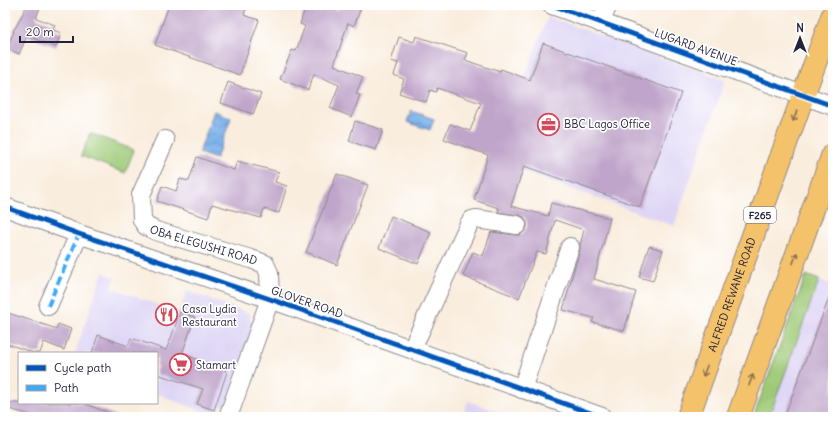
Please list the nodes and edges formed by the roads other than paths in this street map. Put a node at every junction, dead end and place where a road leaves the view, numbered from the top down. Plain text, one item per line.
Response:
1 (608, 5) edge
2 (560, 6) edge
3 (833, 14) edge
4 (600, 22) junction
5 (803, 96) junction
6 (833, 106) edge
7 (165, 140) dead end
8 (833, 154) edge
9 (5, 206) edge
10 (517, 225) dead end
11 (79, 234) junction
12 (570, 247) dead end
13 (270, 299) junction
14 (48, 306) dead end
15 (412, 349) junction
16 (522, 389) junction
17 (228, 417) edge
18 (602, 417) edge
19 (688, 417) edge
20 (738, 417) edge

1 - 4 street
2 - 4 street, LUGARD AVENUE
3 - 5 main road, ALFRED REWANE ROAD / F265
4 - 5 street, LUGARD AVENUE
5 - 6 street, LUGARD AVENUE
5 -> 19 main road, ALFRED REWANE ROAD / F265
7 - 13 street, OBA ELEGUSHI ROAD
20 -> 8 main road
9 - 11 street, GLOVER ROAD
10 - 15 street
11 - 13 street, GLOVER ROAD
11 - 14 street
12 - 16 street
13 - 15 street, GLOVER ROAD
13 - 17 street, OBA ELEGUSHI ROAD
15 - 16 street, GLOVER ROAD
16 - 18 street, GLOVER ROAD

